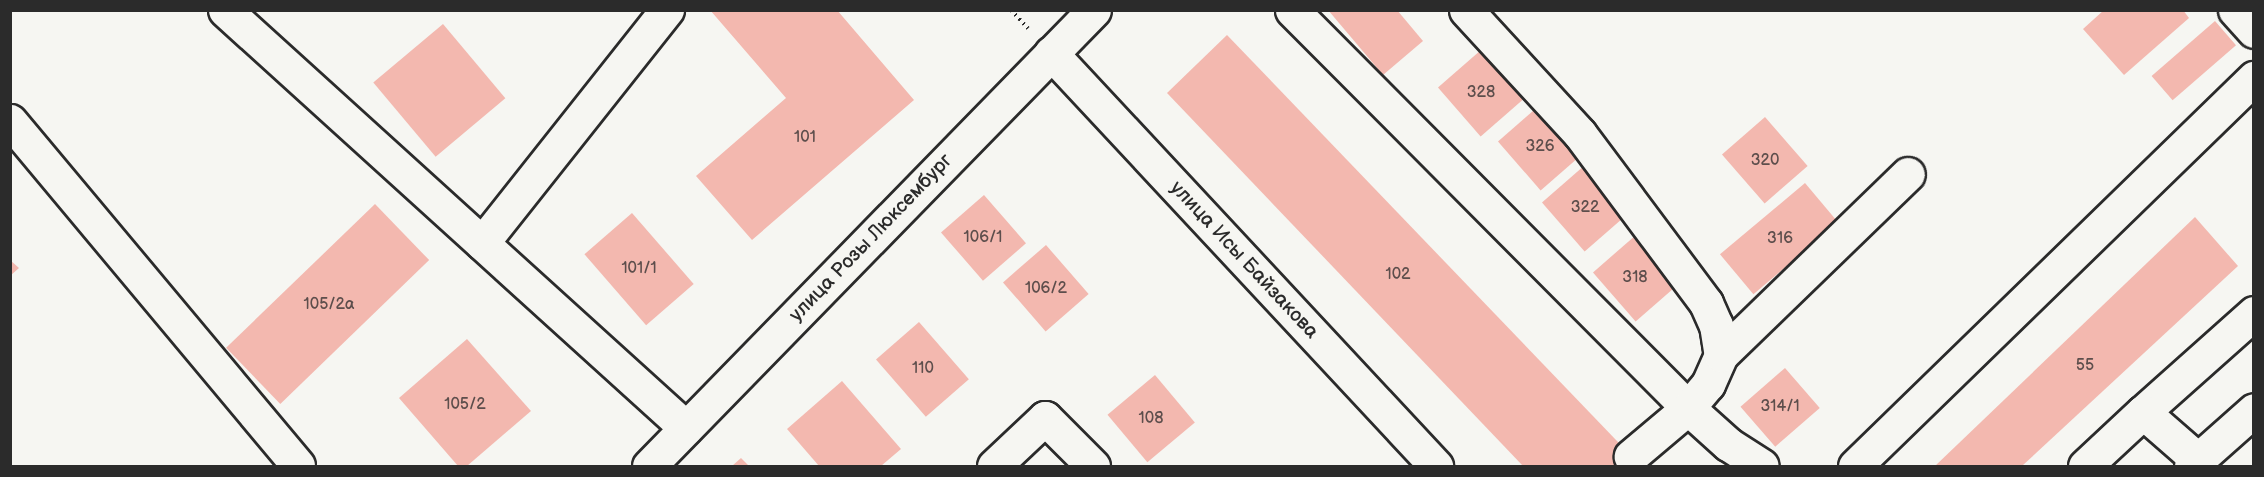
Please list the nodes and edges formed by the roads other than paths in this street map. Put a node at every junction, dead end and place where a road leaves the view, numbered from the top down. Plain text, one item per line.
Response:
1 (225, 10) edge
2 (667, 10) edge
3 (1094, 10) edge
4 (1292, 10) edge
5 (1466, 10) edge
6 (2235, 10) edge
7 (2253, 31) edge
8 (1051, 53) junction
9 (2253, 78) edge
10 (10, 121) edge
11 (1908, 174) dead end
12 (482, 243) junction
13 (2253, 313) edge
14 (1721, 355) junction
15 (1688, 408) junction
16 (2253, 410) edge
17 (2143, 412) junction
18 (686, 428) junction
19 (1631, 456) dead end
20 (2195, 463) edge
21 (298, 466) edge
22 (650, 466) edge
23 (994, 466) edge
24 (1093, 466) edge
25 (1436, 466) edge
26 (1762, 466) edge
27 (1855, 466) edge
28 (2085, 466) edge

1 - 12 street
2 - 12 street
3 - 8 street, улица Розы Люксембург
4 - 15 street
5 - 14 street
6 - 7 street
8 - 18 street, улица Розы Люксембург
8 - 25 street, улица Исы Байзакова
9 - 27 street
10 - 21 street
11 - 14 street
12 - 18 street
13 - 17 street
14 - 15 street
15 - 19 street
15 - 26 street
16 - 20 street
17 - 20 street
17 - 28 street
18 - 22 street, улица Розы Люксембург
23 - 24 street

